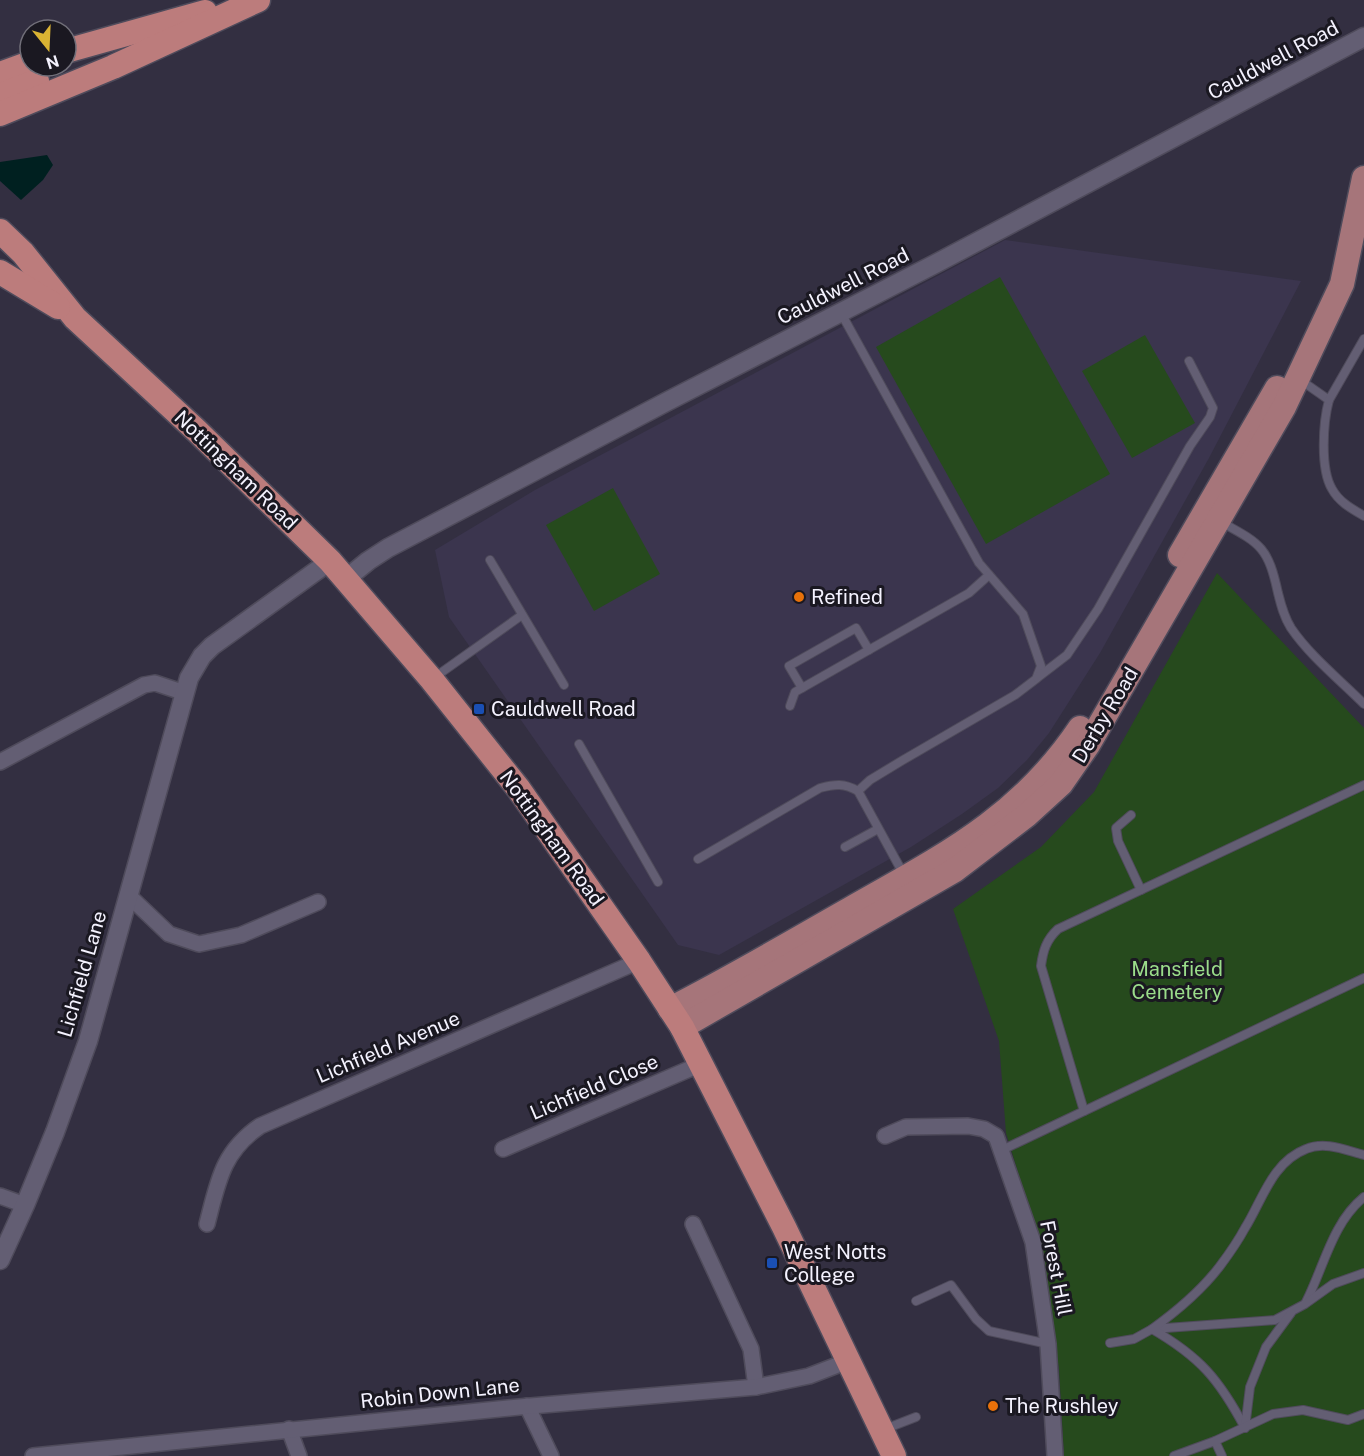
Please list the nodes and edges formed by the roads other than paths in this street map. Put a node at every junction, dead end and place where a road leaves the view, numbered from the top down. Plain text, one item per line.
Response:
1 (251, 0) edge
2 (258, 0) edge
3 (1364, 37) edge
4 (78, 48) edge
5 (18, 67) edge
6 (113, 67) junction
7 (0, 74) edge
8 (0, 95) edge
9 (0, 114) edge
10 (1364, 178) edge
11 (0, 231) edge
12 (1350, 243) junction
13 (0, 254) edge
14 (0, 272) edge
15 (30, 289) junction
16 (840, 312) junction
17 (75, 318) junction
18 (1364, 339) edge
19 (1361, 354) edge
20 (1189, 361) dead end
21 (1298, 378) junction
22 (1329, 400) junction
23 (1364, 516) edge
24 (1211, 517) junction
25 (490, 560) dead end
26 (338, 570) junction
27 (989, 575) junction
28 (522, 615) junction
29 (869, 650) junction
30 (1036, 679) junction
31 (432, 680) junction
32 (564, 686) dead end
33 (802, 688) junction
34 (184, 693) junction
35 (1364, 704) edge
36 (790, 706) dead end
37 (579, 744) dead end
38 (0, 762) edge
39 (1364, 785) edge
40 (858, 791) junction
41 (1131, 814) dead end
42 (878, 829) junction
43 (845, 847) dead end
44 (698, 859) dead end
45 (905, 878) junction
46 (658, 882) dead end
47 (1141, 890) junction
48 (128, 895) junction
49 (318, 902) dead end
50 (639, 961) junction
51 (1364, 978) edge
52 (676, 1018) junction
53 (701, 1064) junction
54 (1084, 1111) junction
55 (885, 1136) dead end
56 (503, 1149) dead end
57 (1002, 1150) junction
58 (1364, 1155) edge
59 (0, 1196) edge
60 (1364, 1197) edge
61 (25, 1205) junction
62 (207, 1224) dead end
63 (693, 1224) dead end
64 (0, 1260) edge
65 (1364, 1273) edge
66 (916, 1300) dead end
67 (1305, 1304) junction
68 (1294, 1310) junction
69 (1152, 1329) junction
70 (1110, 1343) dead end
71 (1048, 1344) junction
72 (848, 1361) junction
73 (756, 1387) junction
74 (527, 1406) junction
75 (1364, 1414) edge
76 (916, 1417) dead end
77 (1245, 1428) junction
78 (289, 1429) junction
79 (881, 1430) junction
80 (1215, 1441) junction
81 (108, 1452) edge
82 (33, 1456) edge
83 (299, 1456) edge
84 (551, 1456) edge
85 (894, 1456) edge
86 (1055, 1456) edge
87 (1174, 1456) edge
88 (1222, 1456) edge

1 - 4 highway
2 - 6 highway
3 - 16 street, Cauldwell Road
5 - 7 highway
6 - 8 highway
6 - 9 highway
10 - 12 main road, Derby Road
11 - 17 highway, Nottingham Road
12 - 21 main road, Derby Road
12 - 24 main road, Derby Road
13 - 15 highway
14 - 15 highway, Nottingham Road
15 - 17 highway, Nottingham Road
16 - 26 street, Cauldwell Road
16 - 27 lane
17 - 26 highway, Nottingham Road
18 - 19 lane
19 - 22 lane
20 - 30 lane
21 - 22 lane
21 - 24 main road, Derby Road
22 - 23 lane
24 - 35 lane
24 - 45 main road, Derby Road
24 - 52 main road, Derby Road
25 - 28 lane
26 - 31 highway, Nottingham Road
26 - 34 street, Cauldwell Road
27 - 29 lane
27 - 30 lane
28 - 31 lane
28 - 32 lane
29 - 33 lane
29 - 33 lane
30 - 40 lane
31 - 50 highway, Nottingham Road
33 - 36 lane
34 - 38 street
34 - 48 street, Lichfield Lane
37 - 46 lane
39 - 47 lane
40 - 42 lane
40 - 44 lane
41 - 47 lane
42 - 43 lane
42 - 45 lane
45 - 52 main road, Derby Road
47 - 54 lane
48 - 49 street
48 - 61 street, Lichfield Lane
50 - 52 highway, Nottingham Road
50 - 62 street, Lichfield Avenue
51 - 54 lane
52 - 53 highway, Nottingham Road
53 - 56 street, Lichfield Close
53 - 72 highway, Nottingham Road
54 - 57 lane
55 - 57 street, Forest Hill
57 - 71 street, Forest Hill
58 - 69 lane
59 - 61 street
60 - 67 lane
61 - 64 street, Lichfield Lane
63 - 73 street
65 - 67 lane
66 - 71 lane
67 - 68 lane
68 - 69 lane
68 - 77 lane
69 - 70 lane
69 - 77 lane
71 - 86 street, Forest Hill
72 - 73 street, Robin Down Lane
72 - 79 highway, Nottingham Road
73 - 74 street, Robin Down Lane
74 - 78 street, Robin Down Lane
74 - 84 street
75 - 77 lane
76 - 79 lane
77 - 80 lane
78 - 81 street, Robin Down Lane
78 - 83 street
79 - 85 highway, Nottingham Road
80 - 87 lane
80 - 88 lane
81 - 82 street, Robin Down Lane

